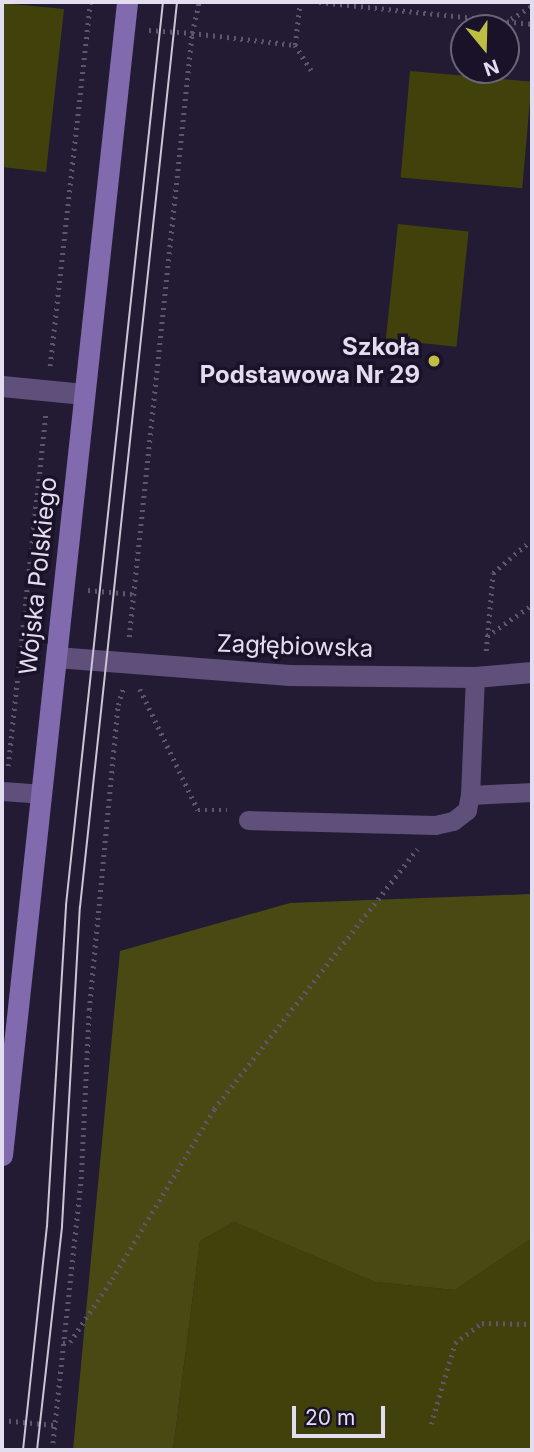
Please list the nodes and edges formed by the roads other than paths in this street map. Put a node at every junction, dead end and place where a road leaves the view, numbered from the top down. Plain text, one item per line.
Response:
1 (127, 2) edge
2 (2, 386) edge
3 (84, 394) junction
4 (56, 657) junction
5 (480, 668) junction
6 (532, 672) edge
7 (2, 791) edge
8 (532, 792) edge
9 (41, 794) junction
10 (470, 795) junction
11 (243, 815) road end
12 (2, 1155) edge

1 - 3 main road, Wojska Polskiego
2 - 3 street
3 - 4 main road, Wojska Polskiego
4 - 5 street, Zagłębiowska
4 - 9 main road, Wojska Polskiego
5 - 6 street, Zagłębiowska
5 - 10 lane
7 - 9 lane
8 - 10 lane
9 - 12 main road, Wojska Polskiego
10 - 11 lane

